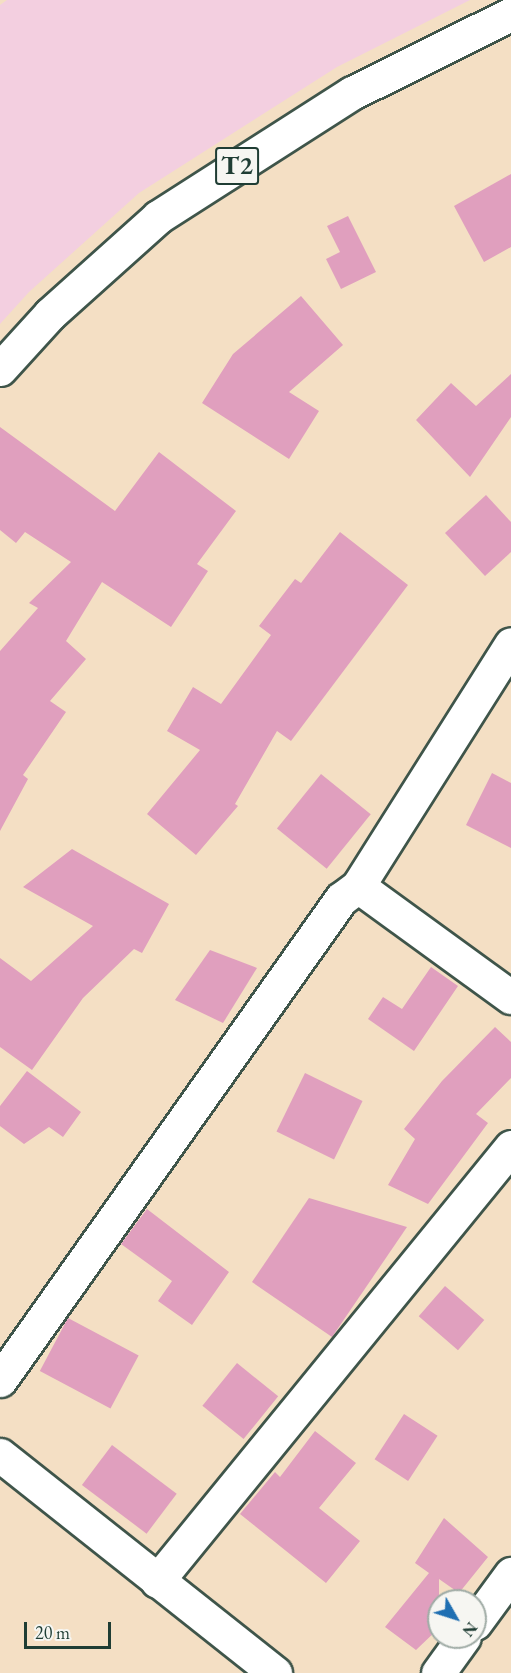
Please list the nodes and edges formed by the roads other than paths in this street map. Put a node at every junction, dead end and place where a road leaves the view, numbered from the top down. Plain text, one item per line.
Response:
1 (511, 14) edge
2 (0, 369) edge
3 (511, 644) edge
4 (358, 886) junction
5 (511, 997) edge
6 (511, 1147) edge
7 (0, 1380) edge
8 (0, 1455) edge
9 (511, 1574) edge
10 (157, 1581) junction
11 (487, 1607) edge
12 (455, 1649) edge
13 (275, 1673) edge
14 (438, 1673) edge

1 - 2 main road, T2
3 - 4 main road
4 - 5 main road
4 - 7 main road
6 - 10 main road
8 - 10 main road
9 - 11 main road
10 - 13 main road
12 - 14 main road

